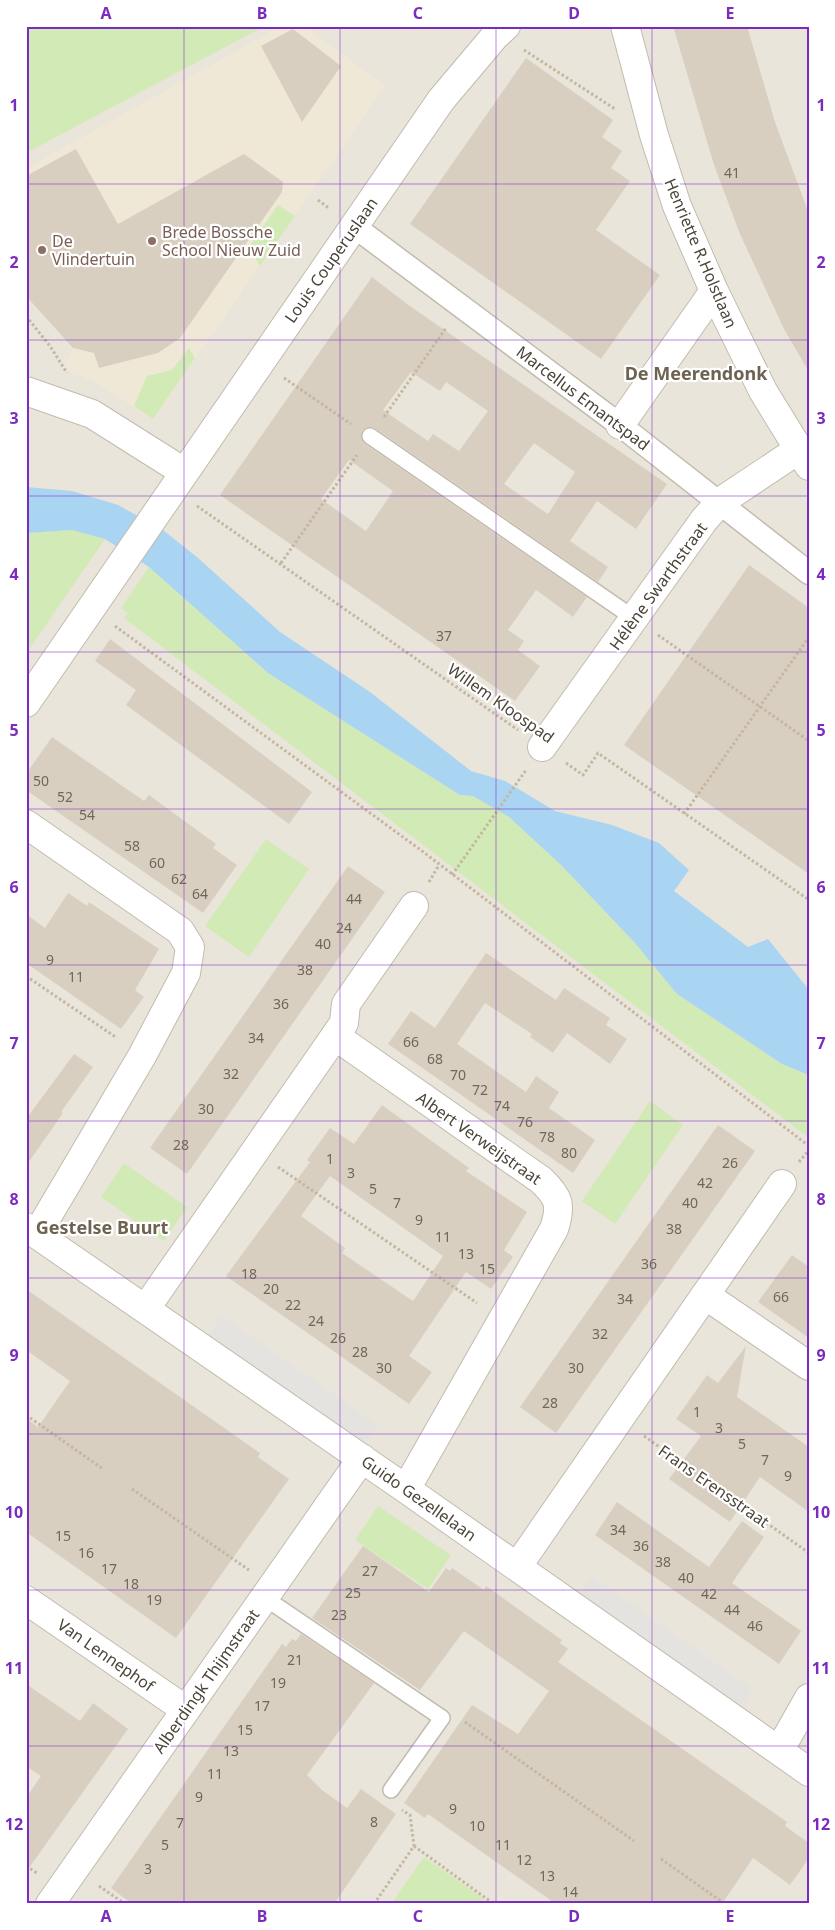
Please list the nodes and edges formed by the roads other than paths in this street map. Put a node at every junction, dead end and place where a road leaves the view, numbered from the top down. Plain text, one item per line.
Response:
1 (625, 26) edge
2 (512, 36) edge
3 (355, 227) junction
4 (714, 291) junction
5 (26, 391) edge
6 (620, 425) junction
7 (370, 436) road end
8 (803, 458) edge
9 (173, 487) junction
10 (720, 502) junction
11 (809, 572) edge
12 (635, 618) junction
13 (26, 703) edge
14 (535, 757) road end
15 (26, 824) edge
16 (414, 906) dead end
17 (335, 1036) junction
18 (782, 1184) dead end
19 (32, 1231) edge
20 (705, 1295) junction
21 (146, 1308) junction
22 (809, 1366) edge
23 (362, 1458) junction
24 (406, 1489) junction
25 (517, 1567) junction
26 (268, 1592) junction
27 (26, 1600) edge
28 (809, 1698) edge
29 (186, 1710) junction
30 (779, 1751) junction
31 (809, 1772) edge
32 (391, 1790) road end
33 (50, 1904) edge

1 - 4 street, Henriette R.Holstlaan
2 - 3 street, Louis Couperuslaan
3 - 6 street, Marcellus Emantspad
3 - 9 street, Louis Couperuslaan
4 - 6 street
4 - 8 street, Henriette R.Holstlaan
5 - 9 street
6 - 10 street, Marcellus Emantspad
7 - 12 lane
8 - 10 street, Hélène Swarthstraat
9 - 13 street, Louis Couperuslaan
10 - 11 street, Marcellus Emantspad
10 - 12 street, Hélène Swarthstraat
12 - 14 street, Hélène Swarthstraat
15 - 19 street
16 - 17 street
17 - 21 street
17 - 24 street, Albert Verweijstraat
18 - 20 street
19 - 21 street, Guido Gezellelaan
20 - 22 street
20 - 25 street
21 - 23 street, Guido Gezellelaan
23 - 24 street, Guido Gezellelaan
23 - 26 street, Alberdingk Thijmstraat
24 - 25 street, Guido Gezellelaan
25 - 30 street, Guido Gezellelaan
26 - 29 street, Alberdingk Thijmstraat
26 - 32 lane
27 - 29 street, Van Lennephof
28 - 30 street
29 - 33 street, Alberdingk Thijmstraat
30 - 31 street, Guido Gezellelaan

